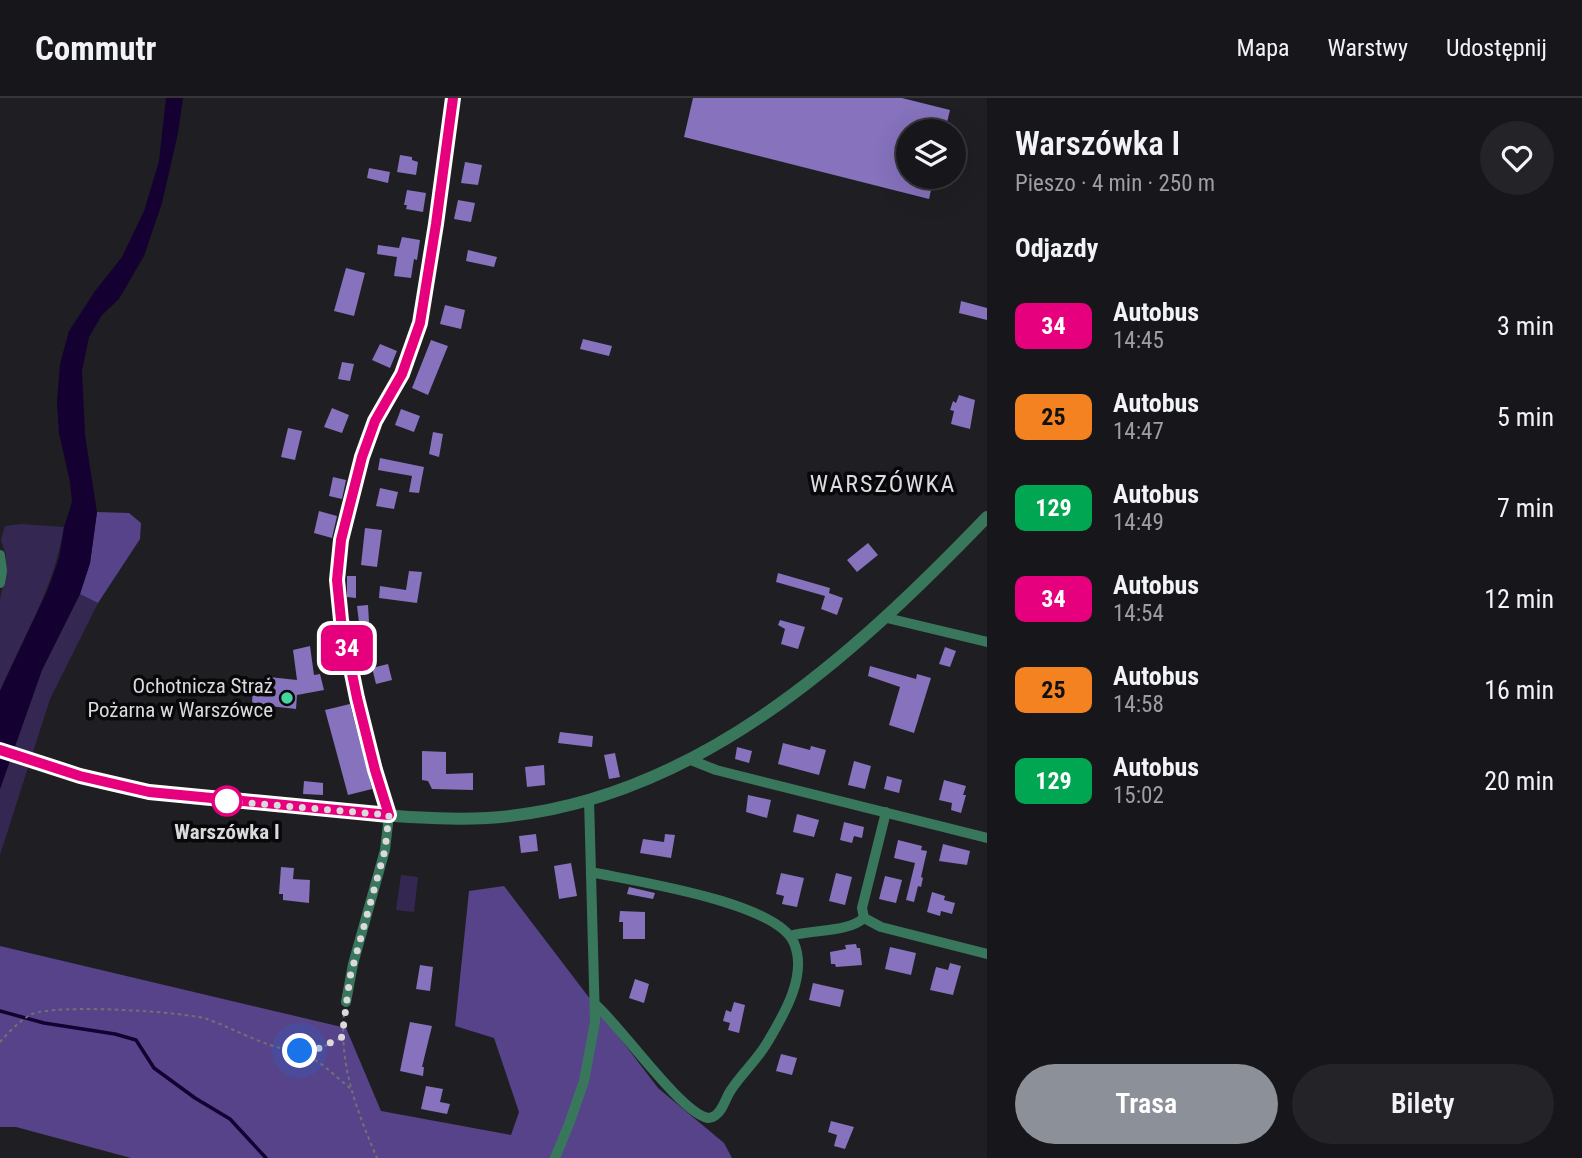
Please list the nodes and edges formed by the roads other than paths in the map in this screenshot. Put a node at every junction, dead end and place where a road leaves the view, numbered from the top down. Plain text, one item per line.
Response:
1 (453, 98) edge
2 (987, 517) edge
3 (0, 555) edge
4 (0, 583) edge
5 (887, 618) junction
6 (987, 642) edge
7 (0, 750) edge
8 (691, 760) junction
9 (589, 799) junction
10 (886, 812) junction
11 (389, 815) junction
12 (987, 838) edge
13 (591, 872) junction
14 (864, 918) junction
15 (790, 936) junction
16 (987, 954) edge
17 (346, 1002) road end
18 (596, 1005) junction
19 (555, 1158) edge

1 - 11 street
2 - 5 street
3 - 4 street
5 - 6 street
5 - 8 street
7 - 11 street
8 - 9 street
8 - 10 street
9 - 11 street
9 - 13 street
10 - 12 street
10 - 14 street
11 - 17 street
13 - 15 street
13 - 18 street
14 - 15 street
14 - 16 street
15 - 18 street
18 - 19 street

